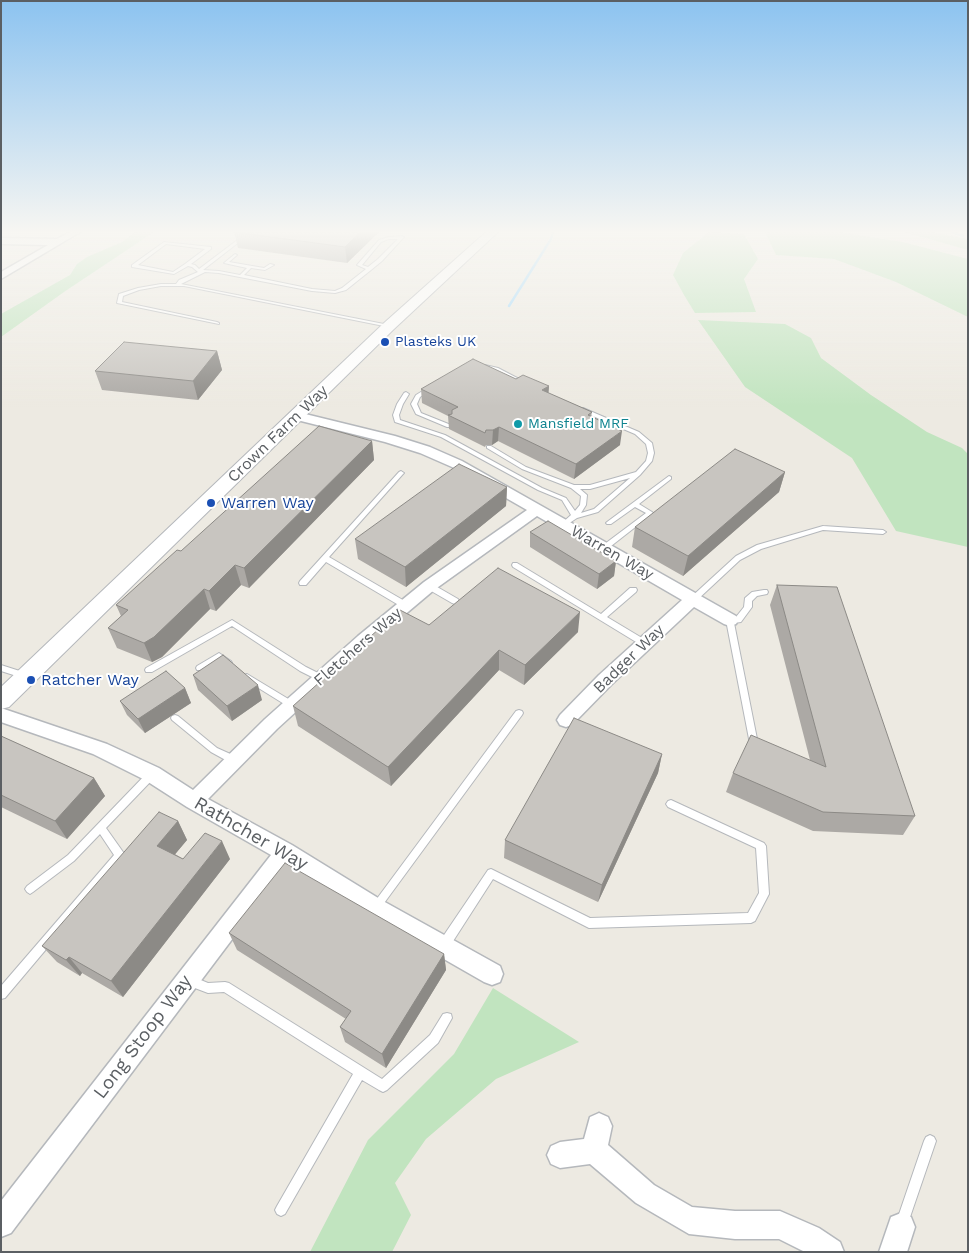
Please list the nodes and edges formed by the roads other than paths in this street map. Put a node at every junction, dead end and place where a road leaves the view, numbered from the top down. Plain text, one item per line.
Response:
1 (134, 290) edge
2 (205, 290) edge
3 (317, 290) edge
4 (340, 290) edge
5 (428, 290) edge
6 (217, 323) dead end
7 (389, 326) junction
8 (477, 367) edge
9 (528, 385) edge
10 (435, 386) edge
11 (406, 394) dead end
12 (578, 407) edge
13 (298, 416) junction
14 (449, 426) edge
15 (489, 446) dead end
16 (401, 473) dead end
17 (638, 474) junction
18 (669, 478) dead end
19 (573, 487) junction
20 (634, 504) junction
21 (536, 510) junction
22 (575, 516) junction
23 (610, 523) dead end
24 (563, 524) junction
25 (883, 532) dead end
26 (604, 548) junction
27 (325, 558) junction
28 (515, 565) dead end
29 (302, 583) dead end
30 (429, 586) junction
31 (633, 590) dead end
32 (764, 592) dead end
33 (693, 598) junction
34 (455, 601) edge
35 (405, 605) junction
36 (602, 617) junction
37 (730, 620) junction
38 (644, 643) junction
39 (234, 667) edge
40 (1, 668) edge
41 (200, 668) edge
42 (149, 670) dead end
43 (241, 673) edge
44 (26, 676) junction
45 (321, 678) junction
46 (1, 701) edge
47 (292, 706) junction
48 (518, 713) dead end
49 (1, 715) edge
50 (176, 718) dead end
51 (566, 720) dead end
52 (755, 749) edge
53 (236, 761) junction
54 (152, 774) junction
55 (194, 801) junction
56 (671, 804) dead end
57 (101, 828) junction
58 (285, 852) junction
59 (30, 889) dead end
60 (374, 908) junction
61 (443, 947) junction
62 (492, 974) dead end
63 (186, 980) junction
64 (1, 994) edge
65 (446, 1018) dead end
66 (360, 1072) junction
67 (930, 1141) dead end
68 (560, 1156) dead end
69 (281, 1210) dead end
70 (1, 1223) edge
71 (897, 1239) edge
72 (830, 1252) edge

1 - 6 lane
2 - 7 lane
3 - 4 lane
5 - 7 street, Crown Farm Way
7 - 13 street, Crown Farm Way
8 - 9 lane
10 - 14 lane
11 - 22 lane
12 - 17 lane
13 - 21 street, Warren Way
13 - 44 street, Crown Farm Way
15 - 19 lane
16 - 27 lane
17 - 19 lane
17 - 22 lane
18 - 20 lane
19 - 22 lane
20 - 23 lane
20 - 26 lane
21 - 24 street, Warren Way
21 - 30 street, Fletchers Way
22 - 24 lane
24 - 26 street, Warren Way
25 - 33 lane
26 - 33 street, Warren Way
27 - 29 lane
27 - 35 lane
28 - 36 lane
30 - 34 lane
30 - 35 street, Fletchers Way
31 - 36 lane
32 - 37 lane
33 - 37 street, Warren Way
33 - 38 street, Badger Way
35 - 45 street, Fletchers Way
36 - 38 lane
37 - 52 lane
38 - 51 street, Badger Way
39 - 41 lane
40 - 44 lane
42 - 45 lane
43 - 47 lane
44 - 46 street, Crown Farm Way
45 - 47 street, Fletchers Way
47 - 53 street, Fletchers Way
48 - 60 lane
49 - 54 street, Rathcher Way
50 - 53 lane
53 - 55 street, Fletchers Way
54 - 55 street, Rathcher Way
54 - 57 lane
55 - 58 street, Rathcher Way
56 - 61 lane
57 - 59 lane
57 - 64 lane
58 - 60 street, Rathcher Way
58 - 63 street, Long Stoop Way
60 - 61 street, Rathcher Way
61 - 62 street, Rathcher Way
63 - 66 lane
63 - 70 street, Long Stoop Way
65 - 66 lane
66 - 69 lane
67 - 71 lane
68 - 72 street

